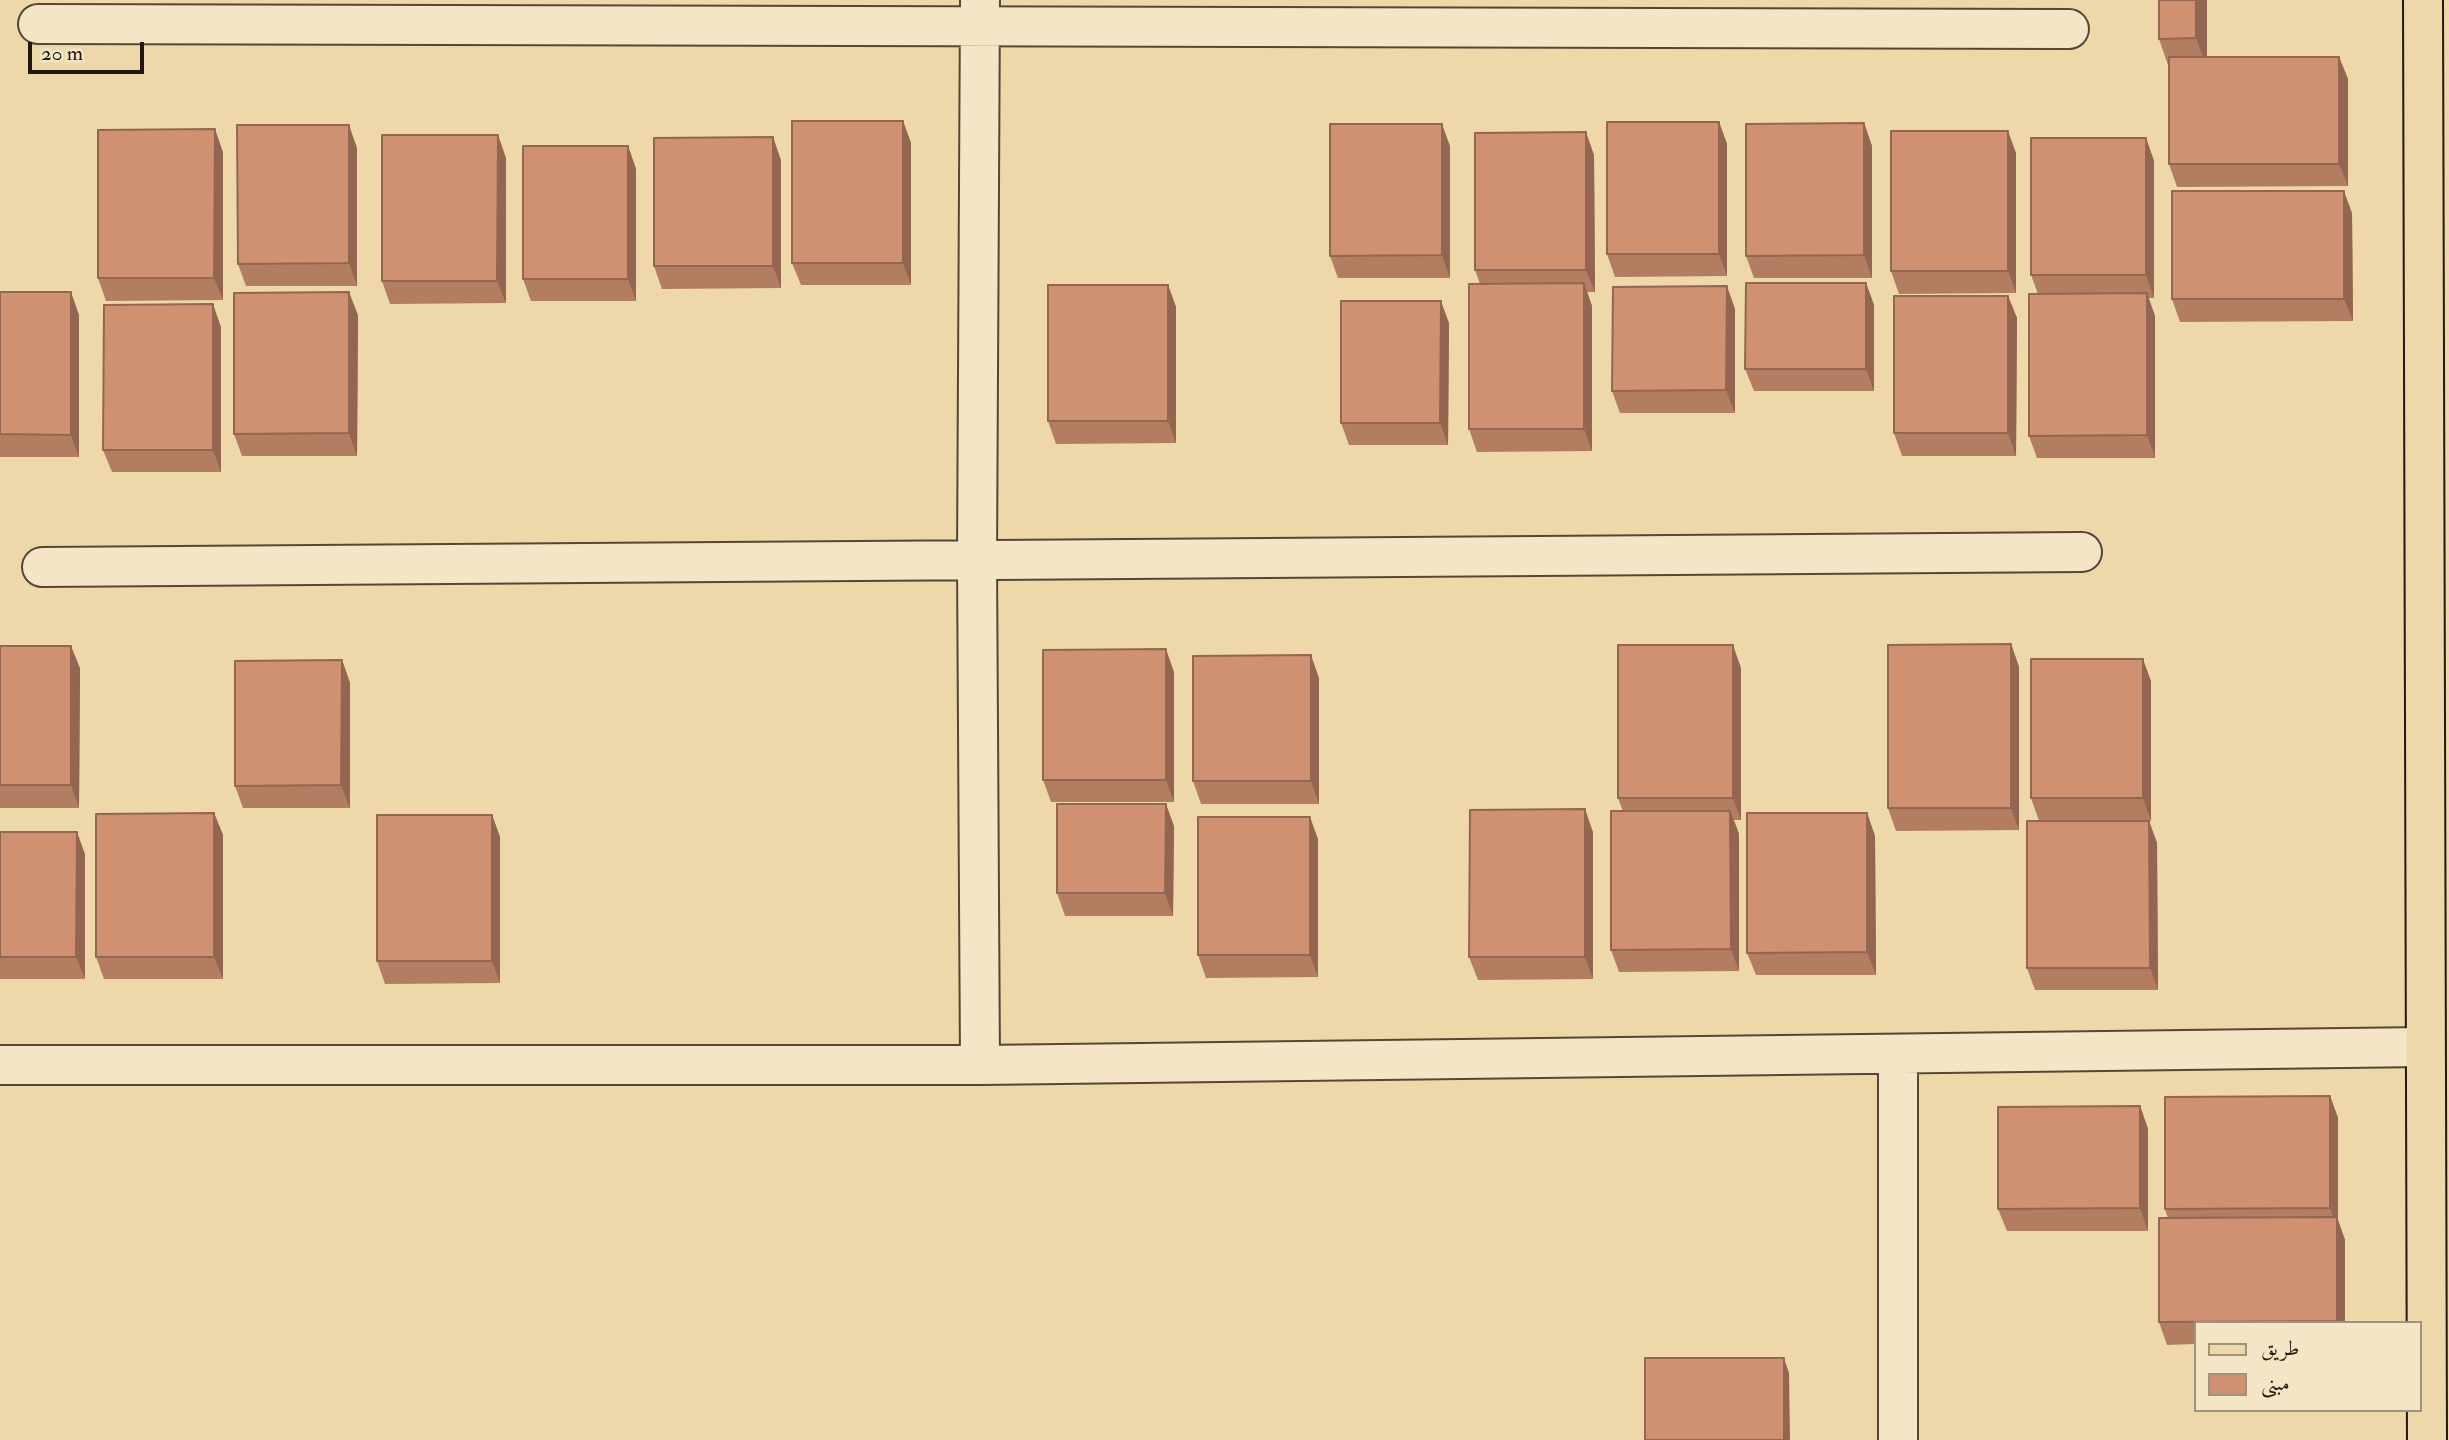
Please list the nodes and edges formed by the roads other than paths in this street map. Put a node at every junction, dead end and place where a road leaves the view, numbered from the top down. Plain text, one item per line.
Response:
1 (2423, 0) edge
2 (980, 14) edge
3 (38, 24) dead end
4 (2069, 29) dead end
5 (2081, 552) dead end
6 (977, 560) junction
7 (42, 567) dead end
8 (2425, 1047) junction
9 (1898, 1054) junction
10 (0, 1065) edge
11 (980, 1065) junction
12 (1898, 1440) edge
13 (2427, 1440) edge

1 - 8 main road
2 - 3 street
2 - 4 street
2 - 6 street
5 - 6 street
6 - 7 street
6 - 11 street
8 - 9 street
8 - 13 main road
9 - 11 street
9 - 12 street
10 - 11 street

